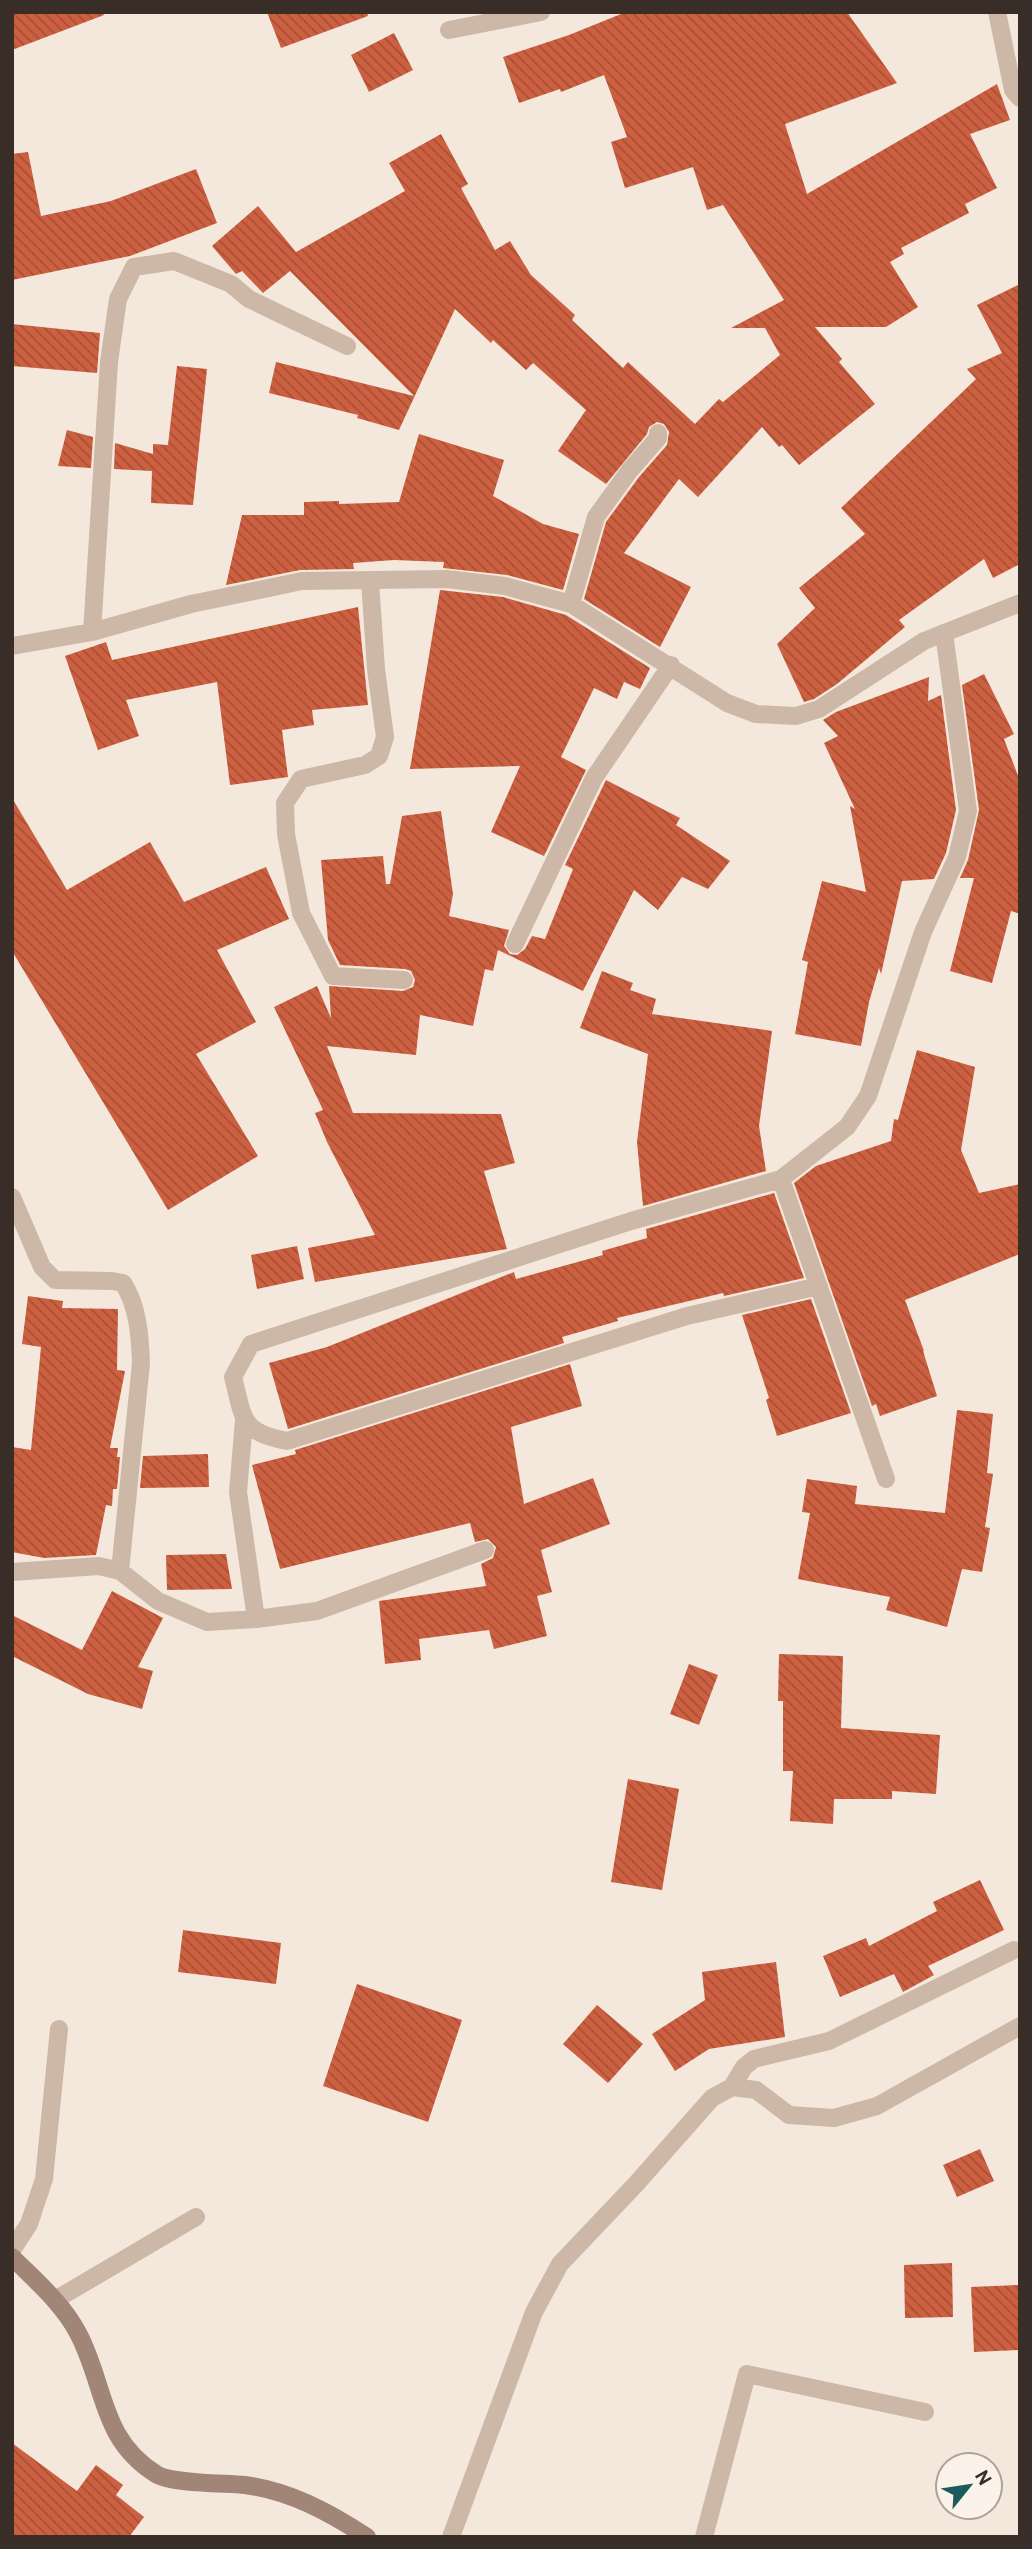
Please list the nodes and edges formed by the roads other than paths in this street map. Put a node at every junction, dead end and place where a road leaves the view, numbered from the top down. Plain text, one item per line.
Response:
1 (541, 12) edge
2 (997, 12) edge
3 (449, 30) dead end
4 (1020, 99) edge
5 (347, 346) dead end
6 (658, 433) dead end
7 (370, 581) junction
8 (1020, 603) edge
9 (571, 604) junction
10 (92, 632) junction
11 (944, 633) junction
12 (12, 646) edge
13 (671, 665) junction
14 (515, 944) dead end
15 (404, 980) dead end
16 (781, 1179) junction
17 (12, 1197) edge
18 (819, 1286) junction
19 (244, 1420) junction
20 (886, 1479) dead end
21 (485, 1550) dead end
22 (120, 1571) junction
23 (12, 1572) edge
24 (256, 1619) junction
25 (1014, 1950) dead end
26 (1020, 2026) edge
27 (59, 2029) dead end
28 (732, 2087) junction
29 (196, 2217) dead end
30 (12, 2250) edge
31 (12, 2257) edge
32 (55, 2300) junction
33 (925, 2412) dead end
34 (367, 2537) edge
35 (451, 2537) edge
36 (704, 2537) edge

1 - 3 street
2 - 4 street
5 - 10 street
6 - 9 street
7 - 9 street
7 - 10 street
7 - 15 street
8 - 11 street
9 - 13 street
10 - 12 street
11 - 13 street
11 - 16 street
13 - 14 street
16 - 18 street
16 - 19 street
17 - 22 street
18 - 19 street
18 - 20 street
19 - 24 street
21 - 24 street
22 - 23 street
22 - 24 street
25 - 28 street
26 - 28 street
27 - 30 street
28 - 35 street
29 - 32 street
31 - 32 street
32 - 34 street
33 - 36 street

